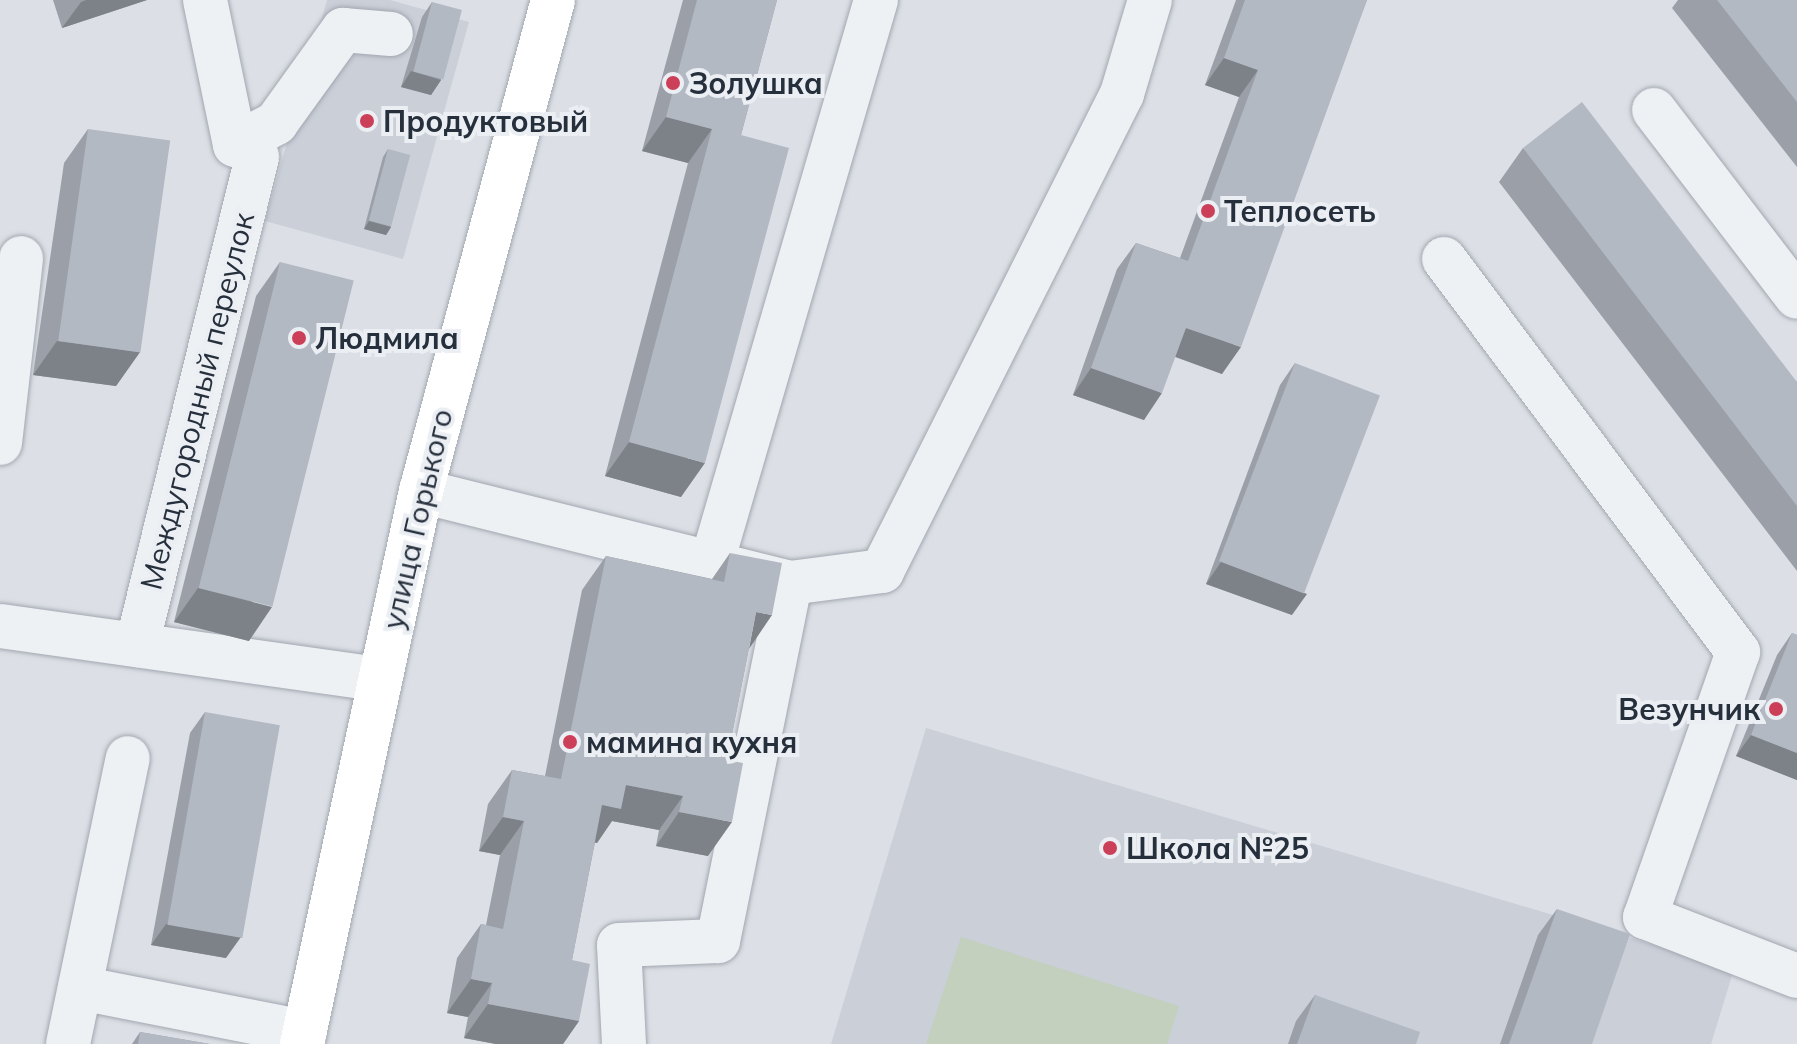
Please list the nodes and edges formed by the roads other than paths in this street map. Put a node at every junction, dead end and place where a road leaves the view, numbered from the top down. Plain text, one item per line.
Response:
1 (205, 0) edge
2 (553, 0) edge
3 (876, 0) edge
4 (1150, 0) edge
5 (391, 34) dead end
6 (1654, 110) dead end
7 (246, 151) junction
8 (21, 258) dead end
9 (1444, 259) dead end
10 (1797, 297) edge
11 (0, 443) edge
12 (421, 491) junction
13 (712, 562) junction
14 (790, 583) junction
15 (0, 626) edge
16 (137, 645) junction
17 (379, 679) junction
18 (128, 758) dead end
19 (1797, 976) edge
20 (80, 988) junction
21 (304, 1038) edge
22 (68, 1044) edge
23 (624, 1044) edge

1 - 7 lane, Междугородный переулок
2 - 12 main road, улица Горького
3 - 13 lane
4 - 14 lane
5 - 7 lane
6 - 10 lane
7 - 16 lane, Междугородный переулок
8 - 11 lane
9 - 19 lane
12 - 13 lane
12 - 17 main road, улица Горького
13 - 14 lane
14 - 23 lane
15 - 16 lane
16 - 17 lane
17 - 21 main road, улица Горького
18 - 20 lane
20 - 21 lane
20 - 22 lane

